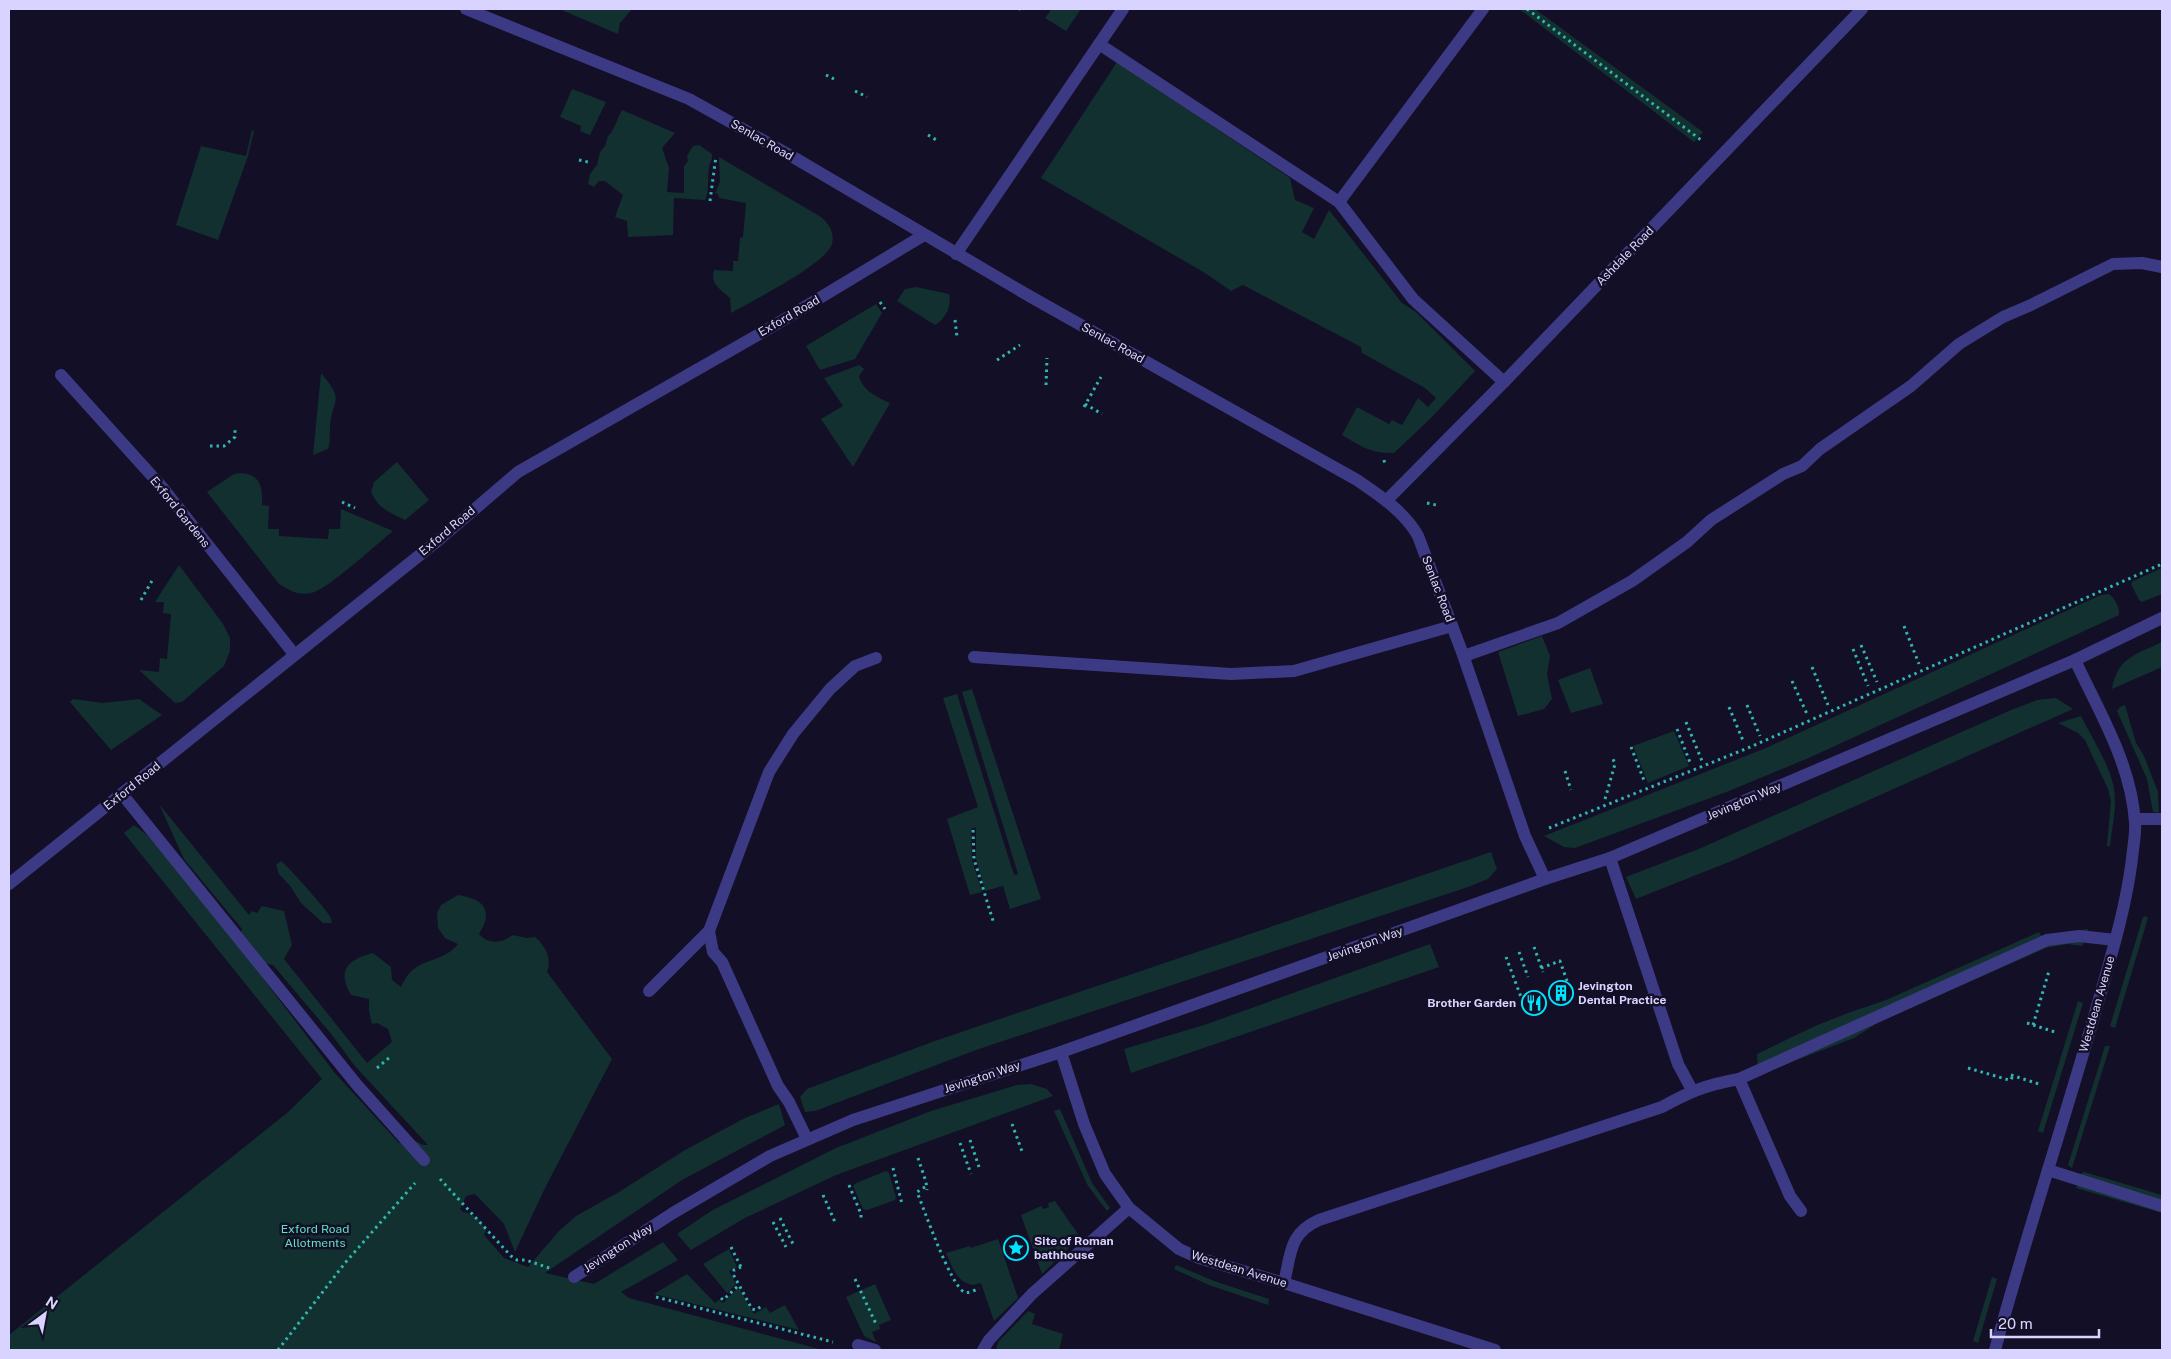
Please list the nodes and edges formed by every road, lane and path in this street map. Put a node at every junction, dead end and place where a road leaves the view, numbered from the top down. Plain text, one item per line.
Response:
1 (466, 9) edge
2 (1123, 9) edge
3 (1483, 9) edge
4 (1528, 9) edge
5 (1862, 9) edge
6 (1099, 44) junction
7 (826, 75) dead end
8 (836, 80) dead end
9 (855, 91) dead end
10 (867, 97) dead end
11 (928, 135) dead end
12 (938, 141) dead end
13 (1705, 143) dead end
14 (716, 156) dead end
15 (579, 160) dead end
16 (588, 162) dead end
17 (710, 200) dead end
18 (1339, 202) junction
19 (924, 235) junction
20 (956, 254) junction
21 (2162, 267) edge
22 (880, 302) dead end
23 (885, 309) dead end
24 (955, 320) dead end
25 (957, 338) dead end
26 (1020, 345) dead end
27 (1047, 358) dead end
28 (998, 360) dead end
29 (61, 375) dead end
30 (1101, 377) dead end
31 (1504, 382) junction
32 (1046, 385) dead end
33 (1102, 414) dead end
34 (235, 430) dead end
35 (210, 446) dead end
36 (1384, 460) dead end
37 (1386, 465) dead end
38 (1386, 501) junction
39 (342, 502) dead end
40 (1424, 502) dead end
41 (1436, 505) dead end
42 (355, 508) dead end
43 (2162, 564) edge
44 (153, 579) dead end
45 (141, 600) dead end
46 (2162, 618) edge
47 (1452, 626) junction
48 (1904, 626) dead end
49 (1861, 645) dead end
50 (1853, 649) dead end
51 (294, 654) junction
52 (1464, 656) junction
53 (974, 657) dead end
54 (876, 658) dead end
55 (2075, 660) junction
56 (1920, 664) dead end
57 (1812, 667) dead end
58 (1792, 681) dead end
59 (1878, 682) dead end
60 (1868, 686) dead end
61 (1747, 704) dead end
62 (1828, 705) dead end
63 (1729, 707) dead end
64 (1808, 714) dead end
65 (1686, 722) dead end
66 (1677, 728) dead end
67 (1760, 736) dead end
68 (1744, 743) dead end
69 (1631, 747) dead end
70 (1613, 759) dead end
71 (1702, 761) dead end
72 (1691, 765) dead end
73 (1565, 771) dead end
74 (1646, 783) dead end
75 (1571, 790) dead end
76 (122, 794) junction
77 (1605, 799) dead end
78 (2135, 819) junction
79 (2162, 819) edge
80 (973, 830) dead end
81 (1541, 831) dead end
82 (1610, 858) junction
83 (1545, 879) junction
84 (9, 884) edge
85 (994, 924) dead end
86 (709, 931) junction
87 (2115, 940) junction
88 (1534, 947) dead end
89 (689, 951) junction
90 (713, 952) junction
91 (1519, 952) dead end
92 (1506, 957) dead end
93 (2049, 971) dead end
94 (1528, 977) dead end
95 (1567, 981) dead end
96 (649, 991) dead end
97 (1521, 997) dead end
98 (2027, 1023) dead end
99 (2032, 1025) junction
100 (2055, 1032) dead end
101 (1061, 1052) junction
102 (1968, 1068) dead end
103 (1739, 1079) junction
104 (2039, 1084) dead end
105 (1692, 1090) junction
106 (1012, 1124) dead end
107 (807, 1139) junction
108 (970, 1140) dead end
109 (960, 1143) dead end
110 (1023, 1154) dead end
111 (918, 1158) dead end
112 (424, 1160) junction
113 (893, 1168) dead end
114 (980, 1170) dead end
115 (2048, 1170) junction
116 (971, 1174) dead end
117 (849, 1186) dead end
118 (823, 1195) dead end
119 (902, 1204) dead end
120 (2162, 1206) edge
121 (1129, 1208) junction
122 (1800, 1211) dead end
123 (780, 1218) dead end
124 (861, 1221) dead end
125 (772, 1222) dead end
126 (835, 1222) dead end
127 (793, 1244) dead end
128 (731, 1247) dead end
129 (786, 1247) dead end
130 (526, 1260) dead end
131 (574, 1276) dead end
132 (855, 1279) dead end
133 (1284, 1283) junction
134 (739, 1285) junction
135 (979, 1288) dead end
136 (656, 1297) dead end
137 (721, 1298) dead end
138 (763, 1305) dead end
139 (878, 1330) dead end
140 (858, 1345) joint
141 (278, 1350) edge
142 (874, 1350) edge
143 (983, 1350) edge
144 (1495, 1350) edge
145 (1994, 1350) edge

1 - 19 street, Senlac Road
2 - 6 street
3 - 18 street
4 - 13 path
5 - 31 street, Ashdale Road
6 - 18 street
6 - 20 street
7 - 8 path
9 - 10 path
11 - 12 path
14 - 17 path
15 - 16 path
18 - 31 street
19 - 20 street, Senlac Road
19 - 51 street, Exford Road
20 - 38 street, Senlac Road
21 - 52 street
22 - 23 path
24 - 25 path
26 - 28 path
27 - 32 path
29 - 51 street, Exford Gardens
30 - 33 path
31 - 38 street, Ashdale Road
34 - 35 path
36 - 37 path
38 - 47 street, Senlac Road
39 - 42 path
40 - 41 path
43 - 81 path
44 - 45 path
46 - 55 street, Jevington Way
47 - 52 street, Senlac Road
47 - 53 street
48 - 56 path
49 - 59 path
50 - 60 path
51 - 76 street, Exford Road
52 - 83 street, Senlac Road
54 - 86 street
55 - 78 street, Westdean Avenue
55 - 82 street, Jevington Way
57 - 62 path
58 - 64 path
61 - 67 path
63 - 68 path
65 - 71 path
66 - 72 path
69 - 74 path
70 - 77 path
73 - 75 path
76 - 84 street, Exford Road
76 - 112 street
78 - 79 street
78 - 87 street, Westdean Avenue
80 - 85 path
82 - 83 street, Jevington Way
82 - 105 street
83 - 101 street, Jevington Way
86 - 89 street
86 - 90 street
87 - 103 street
87 - 115 street, Westdean Avenue
88 - 95 path
89 - 90 street
89 - 96 street
90 - 107 street
91 - 94 path
92 - 97 path
93 - 99 path
98 - 99 path
99 - 100 path
101 - 107 street, Jevington Way
101 - 121 street, Westdean Avenue
102 - 104 path
103 - 105 street
103 - 122 street
105 - 133 street
106 - 110 path
107 - 131 street, Jevington Way
108 - 114 path
109 - 116 path
111 - 135 path
112 - 130 path
112 - 141 path
113 - 119 path
115 - 120 street
115 - 145 street, Westdean Avenue
117 - 124 path
118 - 126 path
121 - 133 street, Westdean Avenue
121 - 143 street
123 - 127 path
125 - 129 path
128 - 134 path
132 - 139 path
133 - 144 street, Westdean Avenue
134 - 137 path
134 - 138 path
136 - 140 path
140 - 142 street

